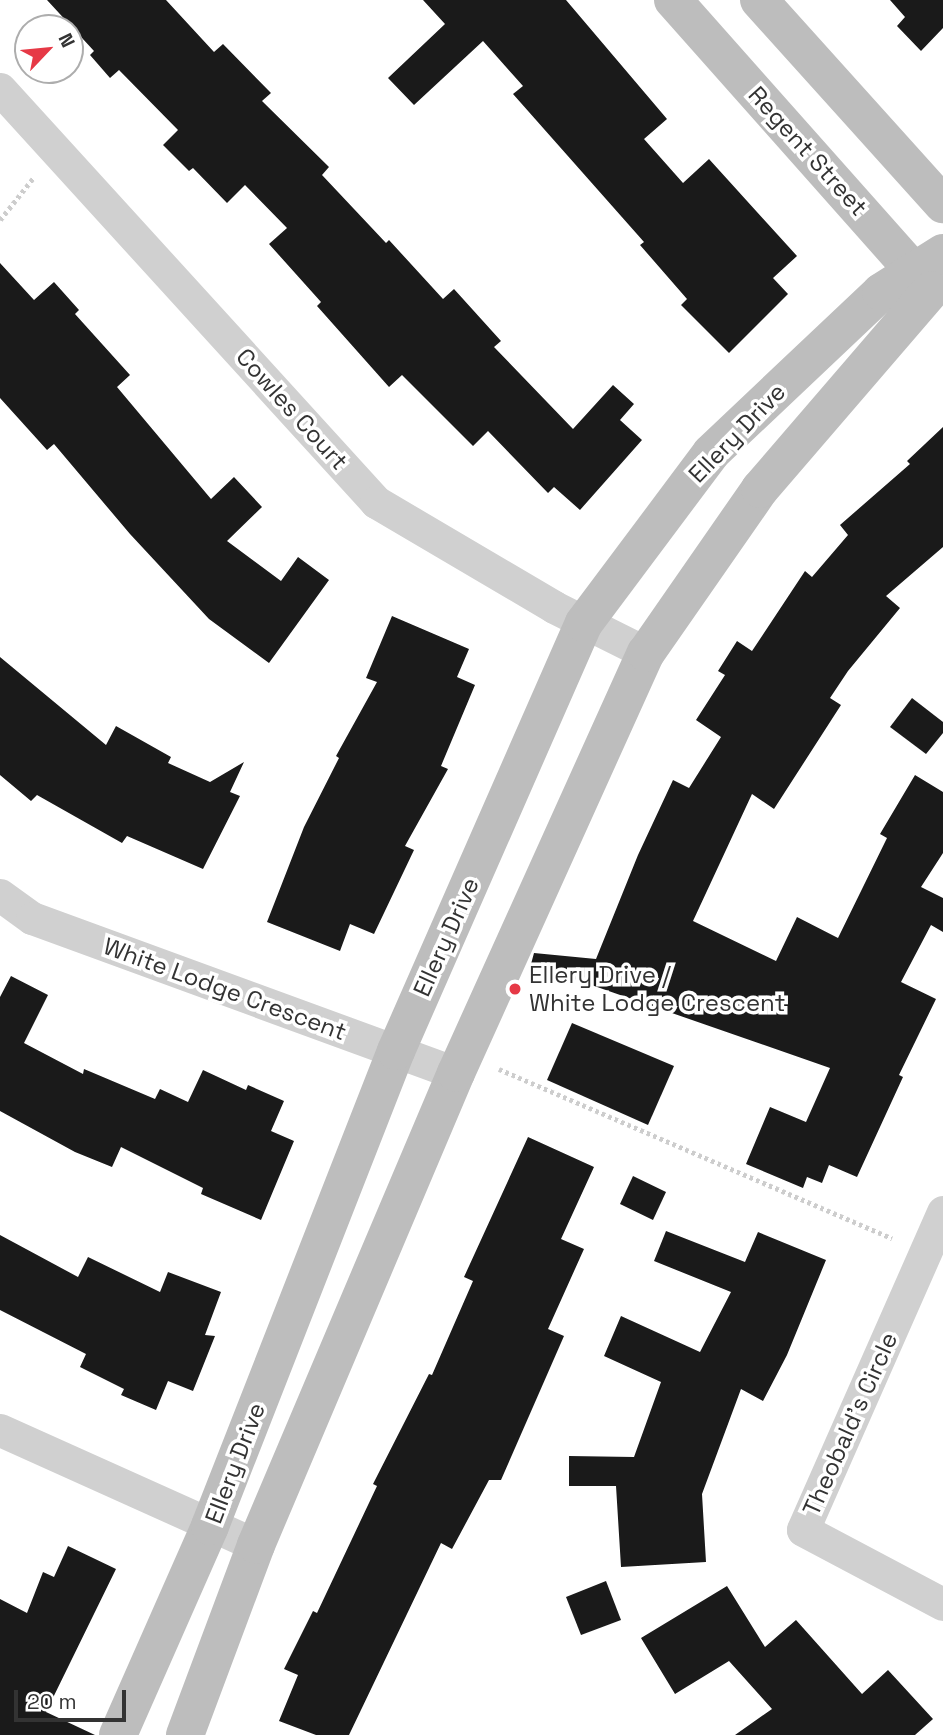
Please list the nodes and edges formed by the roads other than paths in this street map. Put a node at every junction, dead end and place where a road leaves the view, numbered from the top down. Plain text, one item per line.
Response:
1 (673, 0) edge
2 (759, 0) edge
3 (0, 89) edge
4 (943, 204) edge
5 (935, 278) edge
6 (584, 623) junction
7 (646, 653) junction
8 (0, 895) edge
9 (396, 1051) junction
10 (460, 1063) junction
11 (943, 1212) edge
12 (0, 1430) edge
13 (210, 1525) junction
14 (256, 1545) junction
15 (943, 1604) edge
16 (118, 1735) edge
17 (185, 1735) edge

1 - 5 street, Regent Street
2 - 4 street
3 - 6 street, Cowles Court
5 - 6 street, Ellery Drive
5 - 7 street, Ellery Drive
6 - 7 street, Cowles Court
6 - 9 street, Ellery Drive
7 - 10 street, Ellery Drive
8 - 9 street, White Lodge Crescent
9 - 10 street, White Lodge Crescent
9 - 13 street, Ellery Drive
10 - 14 street, Ellery Drive
11 - 15 street, Theobald's Circle
12 - 13 street
13 - 14 street
13 - 16 street, Ellery Drive
14 - 17 street, Ellery Drive

